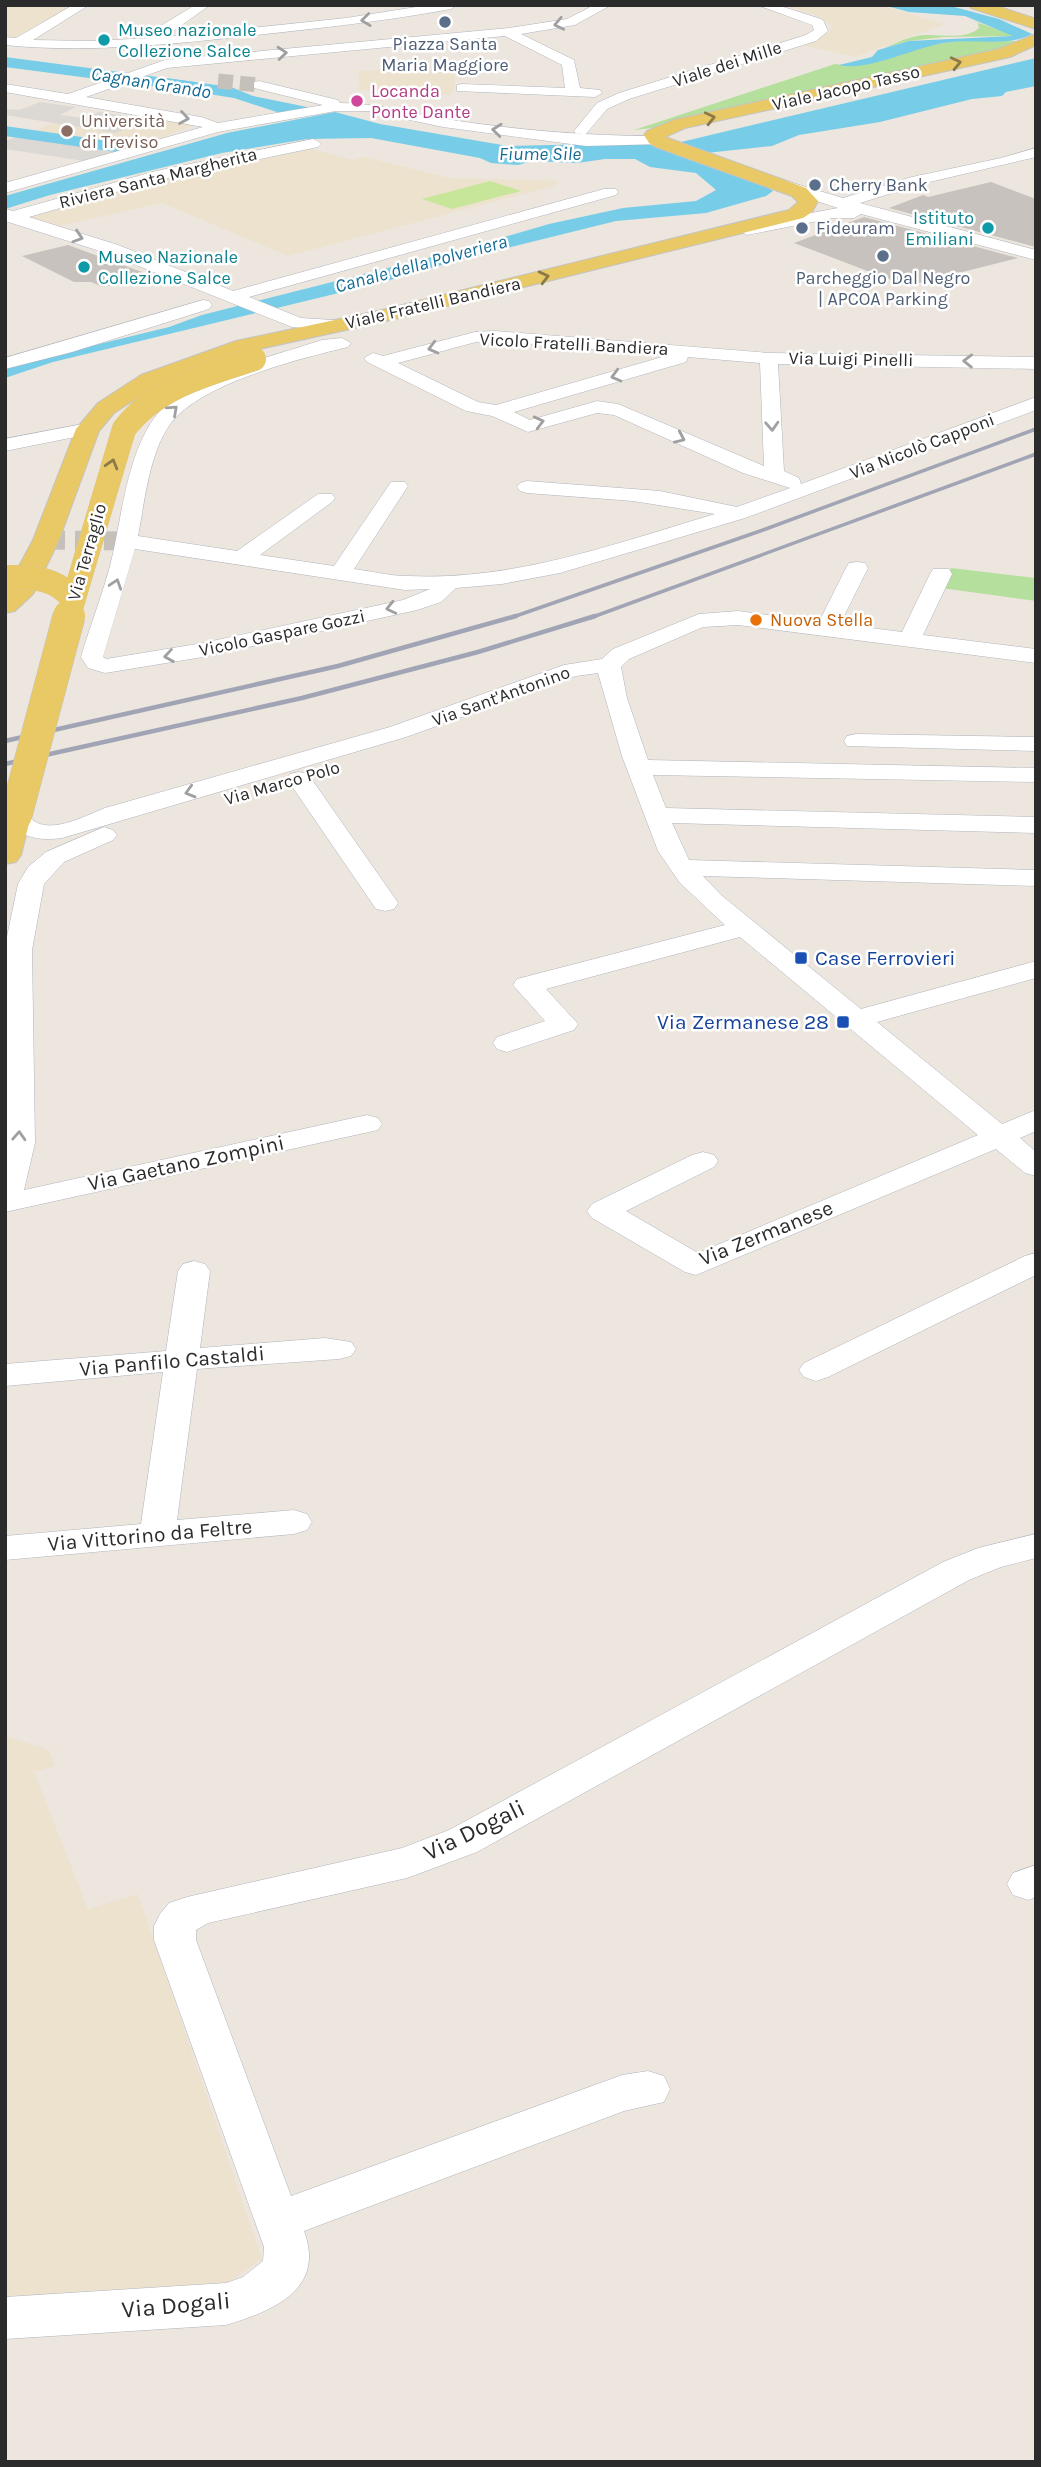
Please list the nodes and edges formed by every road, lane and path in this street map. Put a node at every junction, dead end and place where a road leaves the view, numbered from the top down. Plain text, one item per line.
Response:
1 (83, 5) edge
2 (204, 5) edge
3 (606, 5) edge
4 (763, 5) edge
5 (977, 5) edge
6 (453, 10) edge
7 (405, 14) junction
8 (1034, 22) edge
9 (475, 23) dead end
10 (509, 32) junction
11 (432, 39) junction
12 (11, 42) edge
13 (157, 42) junction
14 (1031, 42) edge
15 (51, 46) junction
16 (30, 57) dead end
17 (451, 57) dead end
18 (165, 64) junction
19 (139, 75) junction
20 (178, 78) dead end
21 (259, 85) tunnel mouth
22 (5, 89) edge
23 (573, 92) junction
24 (624, 96) junction
25 (68, 99) junction
26 (336, 107) junction
27 (443, 123) junction
28 (216, 128) junction
29 (581, 131) junction
30 (552, 135) junction
31 (661, 135) junction
32 (313, 144) dead end
33 (1036, 152) edge
34 (5, 169) edge
35 (46, 176) junction
36 (780, 184) junction
37 (5, 188) edge
38 (610, 192) dead end
39 (843, 209) junction
40 (8, 216) edge
41 (697, 240) junction
42 (1036, 255) edge
43 (234, 298) junction
44 (203, 305) dead end
45 (382, 316) junction
46 (342, 334) junction
47 (318, 338) junction
48 (705, 352) junction
49 (284, 355) junction
50 (769, 358) junction
51 (382, 362) junction
52 (1036, 363) edge
53 (5, 364) edge
54 (1036, 403) edge
55 (497, 411) junction
56 (88, 429) junction
57 (5, 445) edge
58 (774, 474) junction
59 (398, 486) dead end
60 (527, 487) dead end
61 (808, 489) junction
62 (325, 498) dead end
63 (738, 514) junction
64 (127, 541) junction
65 (241, 558) junction
66 (857, 568) dead end
67 (340, 573) junction
68 (941, 574) dead end
69 (5, 578) edge
70 (453, 582) junction
71 (73, 600) junction
72 (5, 605) edge
73 (826, 630) junction
74 (909, 640) junction
75 (1036, 656) edge
76 (1036, 664) edge
77 (105, 666) joint
78 (609, 674) junction
79 (856, 741) dead end
80 (1036, 744) edge
81 (639, 767) junction
82 (1036, 775) edge
83 (299, 779) junction
84 (16, 815) junction
85 (657, 815) junction
86 (1036, 825) edge
87 (5, 855) edge
88 (681, 868) junction
89 (1036, 878) edge
90 (384, 903) dead end
91 (744, 928) junction
92 (12, 951) edge
93 (1036, 969) edge
94 (856, 1019) junction
95 (507, 1043) dead end
96 (1036, 1118) edge
97 (366, 1124) dead end
98 (1001, 1136) junction
99 (703, 1161) dead end
100 (1036, 1167) edge
101 (5, 1203) edge
102 (1036, 1263) edge
103 (194, 1272) dead end
104 (340, 1349) dead end
105 (181, 1360) junction
106 (816, 1370) dead end
107 (5, 1375) edge
108 (294, 1522) dead end
109 (157, 1535) junction
110 (1036, 1546) edge
111 (5, 1548) edge
112 (648, 2089) dead end
113 (277, 2221) junction
114 (5, 2318) edge

1 - 12 street
2 - 13 street
3 -> 10 street
4 - 24 street, Viale dei Mille
5 - 8 main road
6 - 7 street
7 - 11 street
7 -> 13 street
9 - 10 street
10 - 11 street
10 - 23 street
11 - 17 street
18 -> 11 street
12 - 15 street
13 - 15 street
13 - 18 street
31 -> 14 main road, Viale Jacopo Tasso
15 - 16 street
18 - 19 street
19 - 20 street
19 - 25 street
21 - 26 street
22 - 25 street
23 - 24 street
23 - 27 street
24 - 29 street, Viale dei Mille
25 -> 28 street
26 - 27 street
26 - 28 street
30 -> 27 street
28 - 35 street
29 - 30 street, Viale Jacopo Tasso
29 - 31 street, Viale Jacopo Tasso
30 - 31 street
31 - 36 main road, Viale Fratelli Bandiera
32 - 40 street, Riviera Santa Margherita
33 - 39 street
34 - 35 street
35 - 37 street
36 - 39 street
36 - 41 main road, Viale Fratelli Bandiera
38 - 43 street
39 - 41 street
39 - 42 street
40 -> 43 street
45 -> 41 main road, Viale Fratelli Bandiera
43 - 46 street
44 - 53 street
45 - 46 main road, Viale Fratelli Bandiera
45 - 47 main road, Via Terraglio
46 - 47 street
46 - 49 street, Viale Fratelli Bandiera
46 - 51 street
46 - 56 main road, Viale Fratelli Bandiera
47 - 49 main road, Via Terraglio
48 - 50 street, Vicolo Fratelli Bandiera
48 -> 51 street, Vicolo Fratelli Bandiera
48 -> 55 street
64 -> 49 street, Viale Fratelli Bandiera
71 -> 49 main road, Via Terraglio, bridge
52 -> 50 street, Via Luigi Pinelli
50 -> 58 street, Via Luigi Pinelli
51 - 55 street
54 - 61 street, Via Nicolò Capponi
55 -> 58 street
56 - 57 street
56 - 72 main road, Viale Fratelli Bandiera
58 - 61 street
59 - 67 street
60 - 63 street
61 - 63 street
62 - 65 street
63 - 70 street
64 - 65 street
77 -> 64 street, Viale Fratelli Bandiera
65 - 67 street
66 - 73 street
67 - 70 street
68 - 74 street
69 - 71 main road, bridge
70 -> 77 street, Vicolo Gaspare Gozzi
71 - 84 main road, Via Terraglio, bridge
73 - 74 street, Via Sant'Antonino
73 - 78 street, Via Sant'Antonino
74 - 75 street, Via Sant'Antonino
75 - 76 street
78 - 81 street
78 - 83 street, Via Marco Polo
78 -> 84 street, Via Sant'Antonino
79 - 80 street
81 - 82 street
81 - 85 street
83 - 90 street
83 - 92 street, Via Marco Polo
84 - 87 main road, Via Terraglio
85 - 86 street
85 - 88 street
88 - 89 street
88 - 91 street
91 - 94 street
91 - 95 street
101 -> 92 street
93 - 94 street
94 - 98 street
96 - 98 street
97 - 101 street, Via Gaetano Zompini
98 - 99 street, Via Zermanese
98 - 100 street
102 - 106 street
103 - 105 street
104 - 105 street, Via Panfilo Castaldi
105 - 107 street, Via Panfilo Castaldi
105 - 109 street
108 - 109 street, Via Vittorino da Feltre
109 - 111 street, Via Vittorino da Feltre
110 - 113 street, Via Dogali
112 - 113 street
113 - 114 street, Via Dogali

